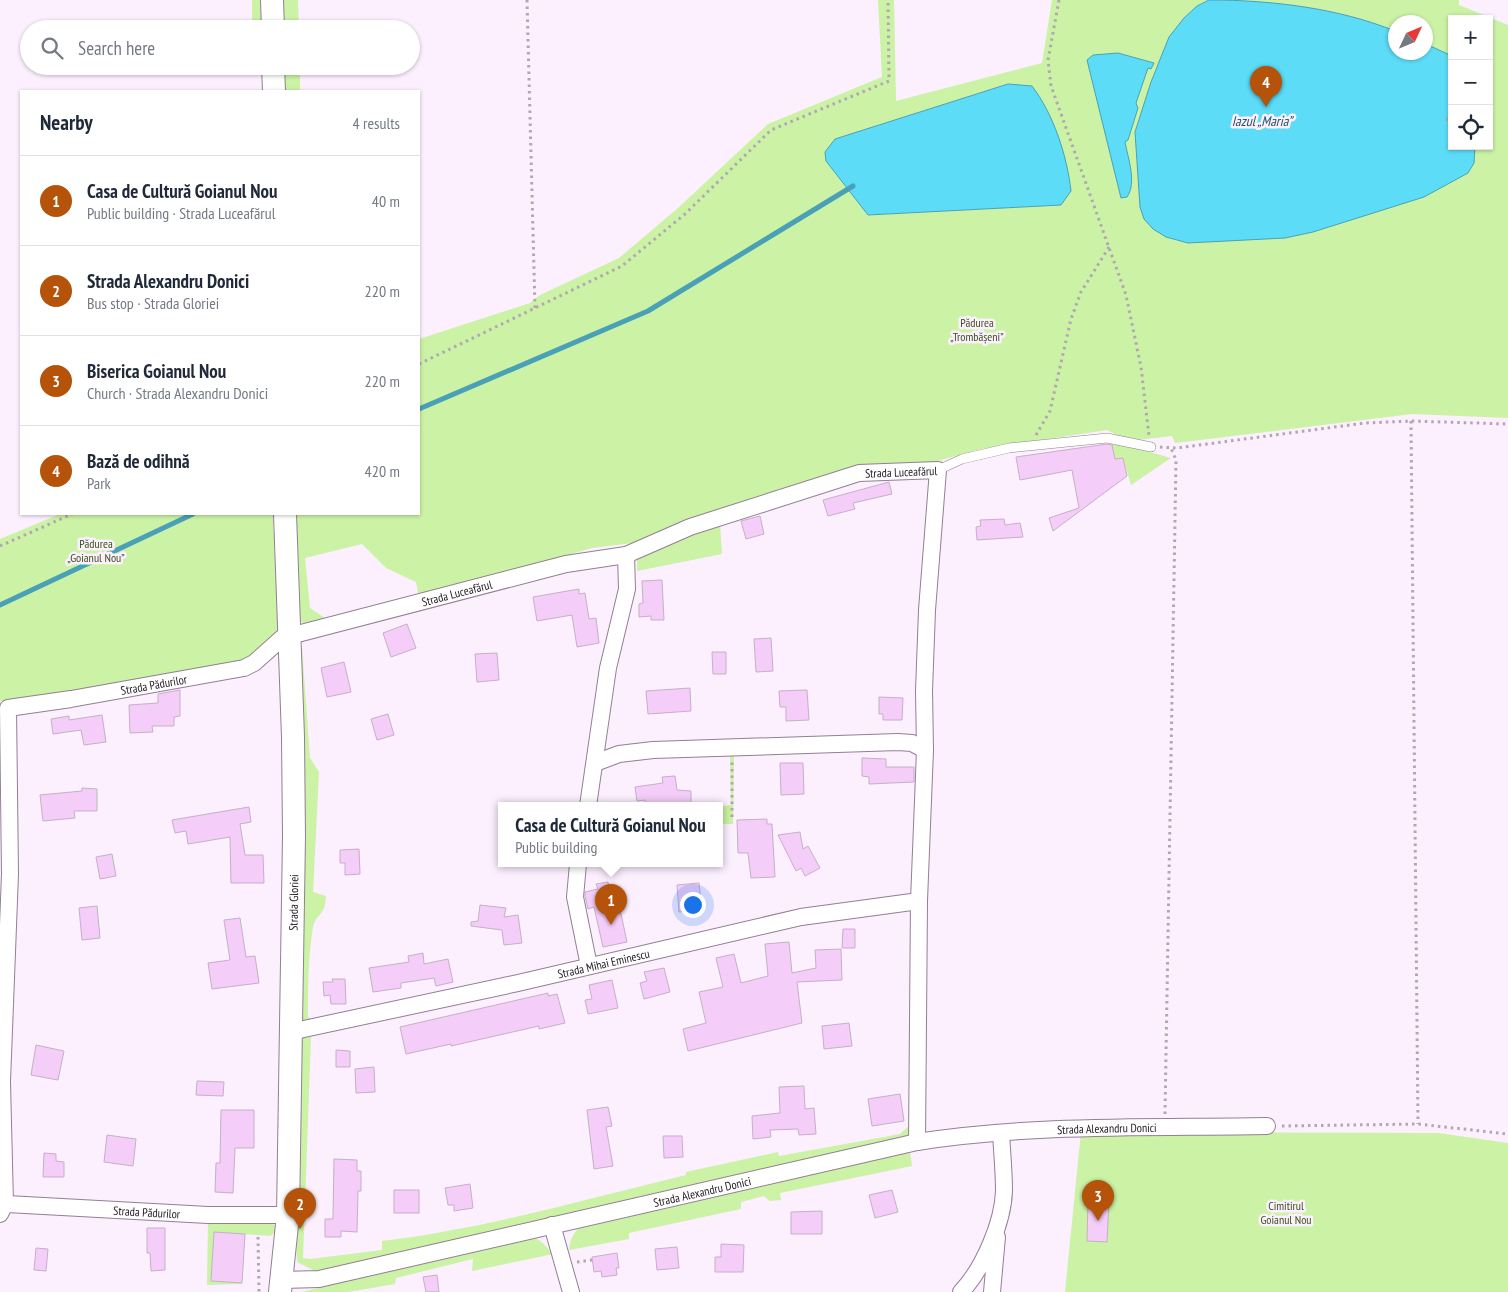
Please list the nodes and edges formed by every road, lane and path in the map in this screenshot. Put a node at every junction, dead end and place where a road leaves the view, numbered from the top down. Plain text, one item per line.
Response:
1 (272, 0) edge
2 (527, 0) edge
3 (888, 0) edge
4 (1059, 0) edge
5 (273, 20) edge
6 (273, 75) edge
7 (274, 90) edge
8 (1109, 246) junction
9 (534, 309) junction
10 (420, 364) edge
11 (1411, 421) junction
12 (1508, 424) edge
13 (1029, 446) junction
14 (1151, 447) junction
15 (1171, 448) junction
16 (938, 470) junction
17 (70, 515) edge
18 (285, 515) edge
19 (0, 546) edge
20 (626, 555) junction
21 (290, 636) junction
22 (4, 708) edge
23 (732, 749) junction
24 (924, 750) junction
25 (595, 764) junction
26 (589, 802) edge
27 (732, 816) dead end
28 (578, 867) edge
29 (920, 901) junction
30 (589, 966) junction
31 (290, 1032) junction
32 (1418, 1124) junction
33 (1267, 1126) joint
34 (1165, 1128) junction
35 (1001, 1133) junction
36 (1508, 1134) edge
37 (917, 1142) junction
38 (2, 1209) edge
39 (288, 1215) junction
40 (999, 1220) junction
41 (552, 1225) junction
42 (258, 1238) dead end
43 (281, 1286) edge
44 (259, 1292) edge
45 (571, 1292) edge
46 (961, 1292) edge
47 (992, 1292) edge

1 - 5 street
2 - 9 path
3 - 9 path
4 - 8 path
6 - 7 street
8 - 13 path
8 - 14 path
9 - 10 path
11 - 12 path
11 - 15 path
11 - 32 path
13 - 14 lane
13 - 16 lane
14 - 15 path
15 - 34 path
16 - 20 street, Strada Luceafărul
16 - 24 street, Strada Luceafărul
17 - 19 path
18 - 21 street, Strada Gloriei
20 - 21 street, Strada Luceafărul
20 - 25 street
21 - 22 street, Strada Pădurilor
21 - 31 street, Strada Gloriei
22 - 38 street, Strada Pădurilor
23 - 24 street
23 - 25 street
23 - 27 path
24 - 29 street, Strada Luceafărul
25 - 26 street
28 - 30 street
29 - 30 street, Strada Mihai Eminescu
29 - 37 street
30 - 31 street, Strada Mihai Eminescu
31 - 39 street, Strada Gloriei
32 - 33 path
32 - 36 path
33 - 34 street, Strada Alexandru Donici
34 - 35 street, Strada Alexandru Donici
35 - 37 street, Strada Alexandru Donici
35 - 40 street
37 - 41 street, Strada Alexandru Donici
38 - 39 street, Strada Pădurilor
39 - 43 street, Strada Gloriei
40 - 46 street
40 - 47 street
41 - 43 street, Strada Alexandru Donici
41 - 45 street
42 - 44 path

